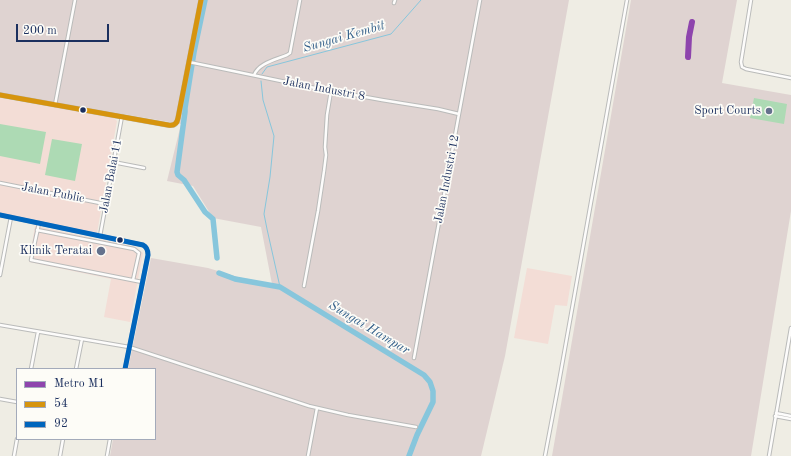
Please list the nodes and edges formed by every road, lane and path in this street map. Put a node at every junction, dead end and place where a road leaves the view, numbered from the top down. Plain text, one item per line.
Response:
1 (75, 0) edge
2 (201, 0) edge
3 (300, 0) edge
4 (480, 0) edge
5 (627, 0) edge
6 (752, 0) edge
7 (190, 62) junction
8 (254, 75) junction
9 (791, 78) edge
10 (331, 91) junction
11 (0, 95) edge
12 (55, 105) junction
13 (459, 114) junction
14 (122, 116) junction
15 (113, 162) junction
16 (144, 168) dead end
17 (0, 183) edge
18 (105, 204) junction
19 (0, 215) edge
20 (11, 217) junction
21 (39, 223) junction
22 (37, 230) junction
23 (100, 236) junction
24 (0, 275) edge
25 (133, 280) junction
26 (142, 282) junction
27 (304, 286) dead end
28 (0, 325) edge
29 (791, 328) edge
30 (38, 332) junction
31 (82, 339) junction
32 (129, 347) junction
33 (414, 358) dead end
34 (31, 368) edge
35 (76, 368) edge
36 (125, 368) edge
37 (0, 399) edge
38 (16, 402) edge
39 (317, 408) junction
40 (776, 415) junction
41 (791, 416) edge
42 (791, 419) edge
43 (416, 427) dead end
44 (18, 440) edge
45 (63, 440) edge
46 (110, 440) edge
47 (14, 456) edge
48 (60, 456) edge
49 (107, 456) edge
50 (308, 456) edge
51 (545, 456) edge
52 (769, 456) edge

1 - 12 street
2 - 7 street
3 - 8 street
4 - 13 street, Jalan Industri 12
5 - 51 street
6 - 9 street
7 - 8 street, Jalan Industri 8
7 - 14 street
8 - 10 street, Jalan Industri 8
10 - 13 street, Jalan Industri 8
10 - 27 street
11 - 12 street
12 - 14 street
13 - 33 street, Jalan Industri 12
14 - 15 street, Jalan Balai 11
15 - 16 street
15 - 18 street, Jalan Balai 11
17 - 18 street, Jalan Public
18 - 23 street, Jalan Balai 11
19 - 20 street
20 - 21 street
20 - 24 street
21 - 22 street
21 - 23 street
22 - 25 street
22 - 25 street
23 - 26 street
25 - 26 street
26 - 32 street
28 - 30 street
29 - 40 street
30 - 31 street
30 - 34 street
31 - 32 street
31 - 35 street
32 - 36 street
32 - 39 street
37 - 38 street
39 - 43 street
39 - 50 street
40 - 41 street
40 - 42 street
40 - 52 street
44 - 47 street
45 - 48 street
46 - 49 street

